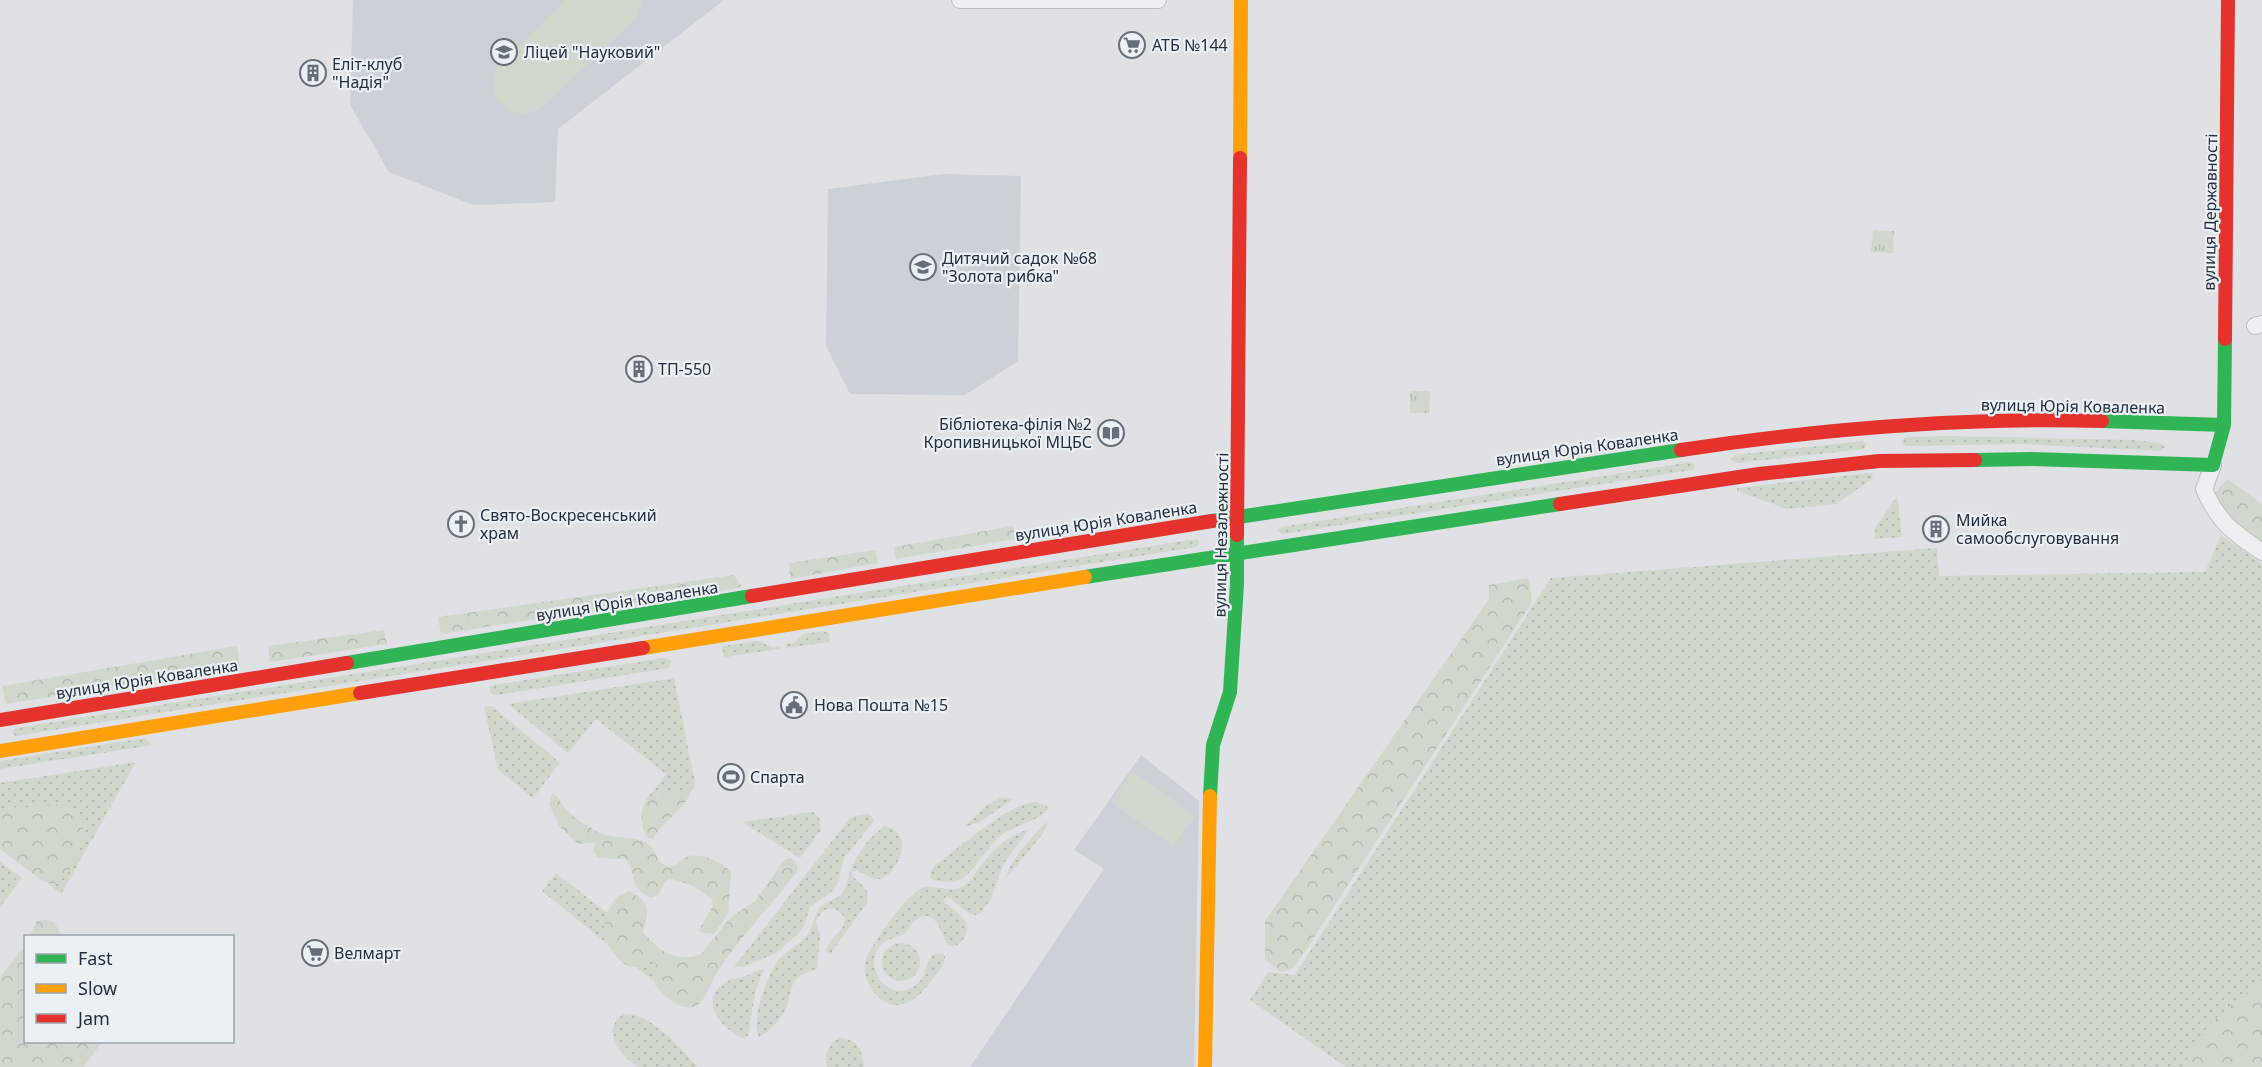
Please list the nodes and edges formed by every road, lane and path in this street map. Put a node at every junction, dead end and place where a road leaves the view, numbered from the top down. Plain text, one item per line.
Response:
1 (960, 0) edge
2 (1158, 0) edge
3 (1241, 0) edge
4 (2228, 0) edge
5 (2224, 425) junction
6 (2213, 465) junction
7 (1239, 517) junction
8 (2262, 552) edge
9 (1238, 553) junction
10 (0, 720) edge
11 (0, 751) edge
12 (1205, 1067) edge

1 - 2 street
3 - 7 main road, вулиця Незалежності
4 - 5 main road, вулиця Державності
5 - 6 main road, вулиця Державності
5 - 7 main road, вулиця Юрія Коваленка
6 - 8 street
6 - 9 main road
7 - 9 main road, вулиця Незалежності
7 - 10 main road, вулиця Юрія Коваленка
9 - 11 main road
9 - 12 main road, вулиця Незалежності

